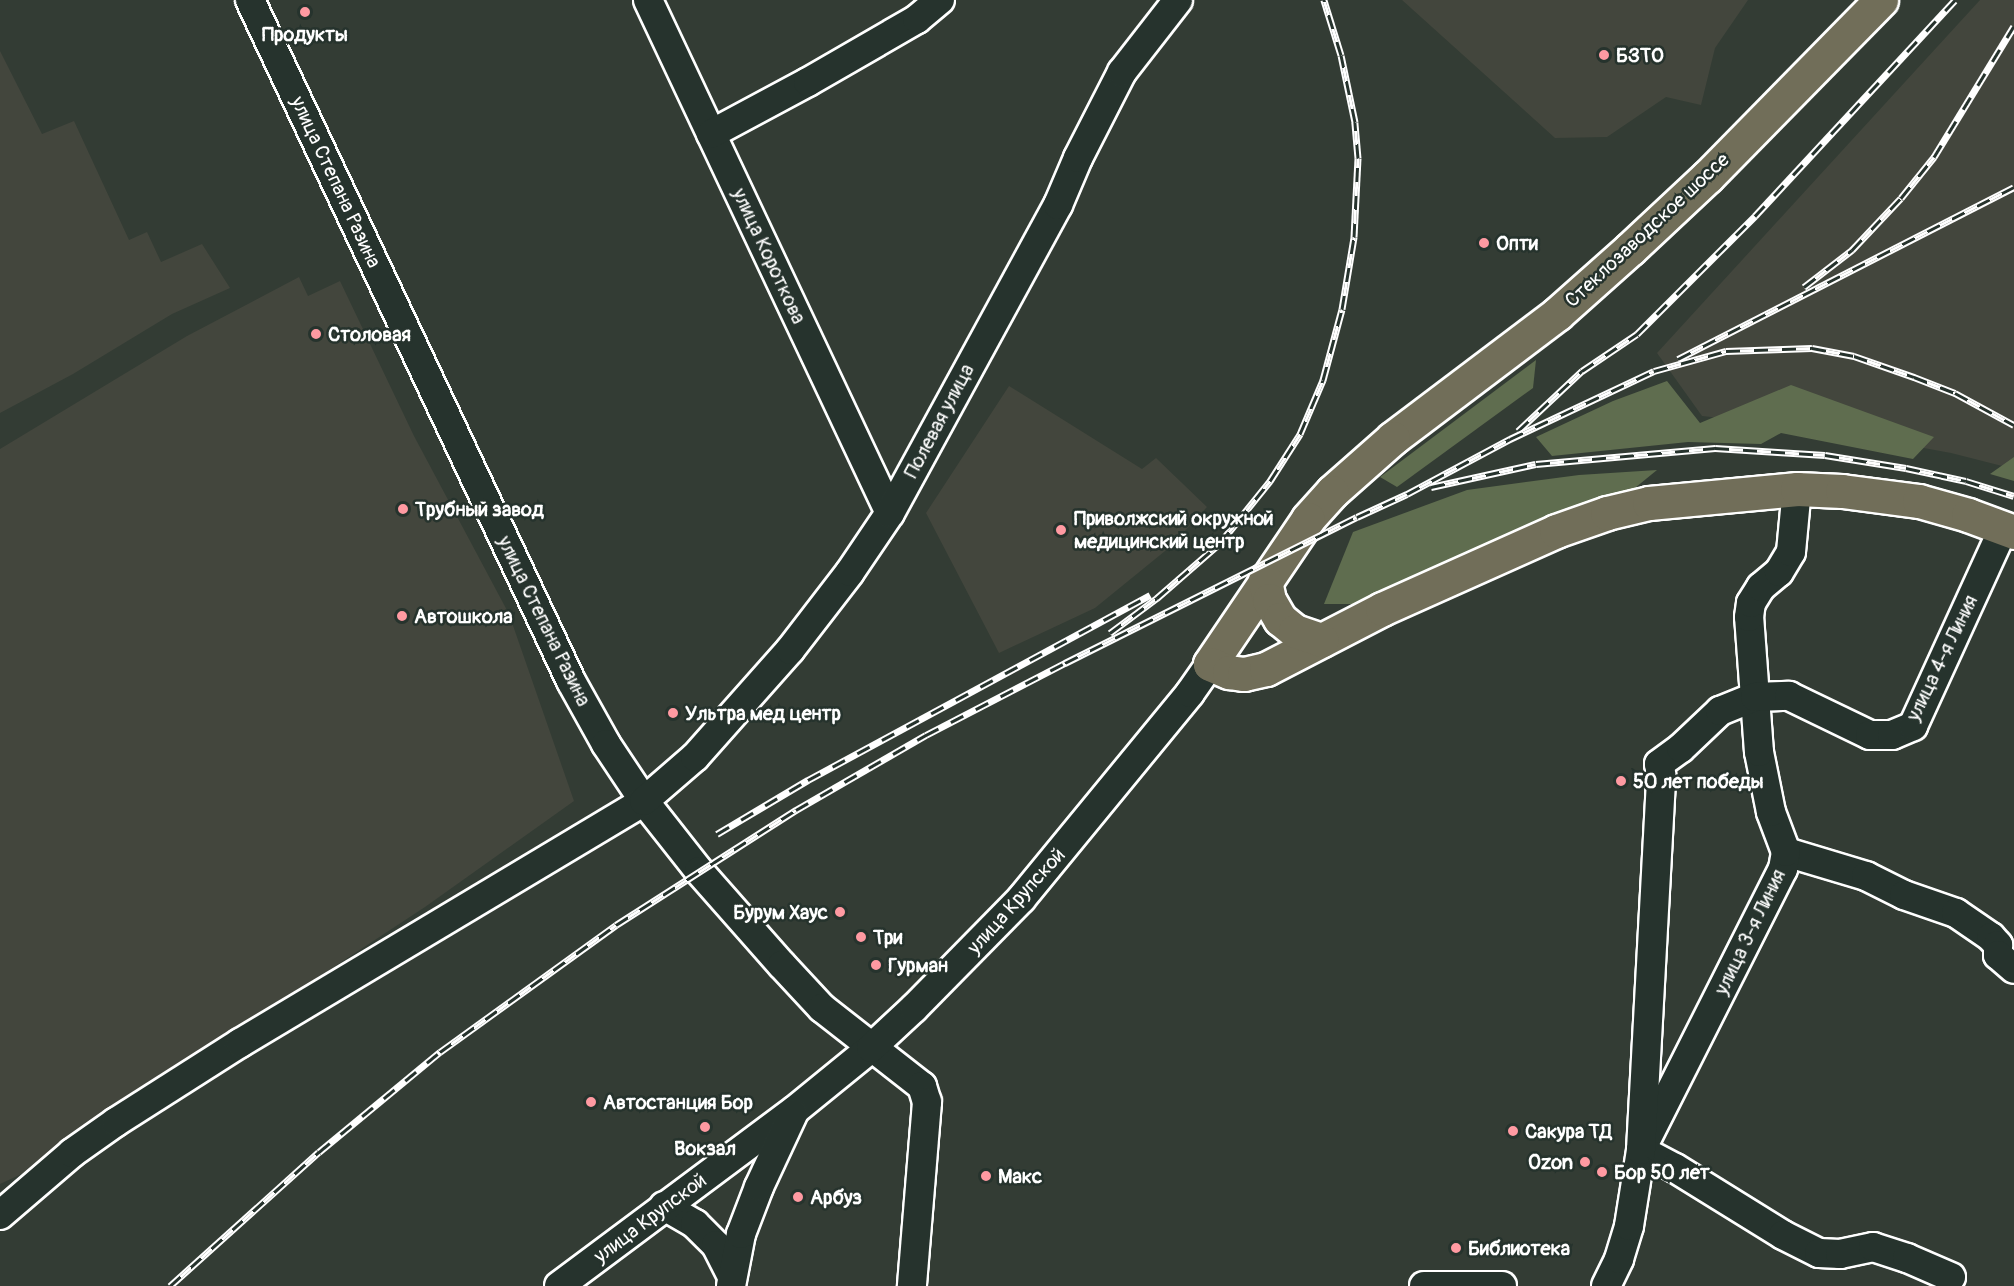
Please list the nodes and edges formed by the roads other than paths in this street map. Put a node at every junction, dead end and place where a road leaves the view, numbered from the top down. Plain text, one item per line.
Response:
1 (250, 0) edge
2 (648, 0) edge
3 (940, 0) edge
4 (1178, 0) edge
5 (1881, 0) edge
6 (711, 134) junction
7 (1393, 438) joint
8 (1797, 489) junction
9 (890, 513) junction
10 (2009, 530) edge
11 (1265, 580) junction
12 (1321, 640) junction
13 (1210, 664) junction
14 (1755, 697) junction
15 (1659, 764) joint
16 (644, 801) junction
17 (1786, 852) junction
18 (2014, 969) edge
19 (871, 1048) junction
20 (795, 1110) junction
21 (1641, 1150) junction
22 (664, 1206) junction
23 (0, 1215) edge
24 (1951, 1277) dead end
25 (731, 1280) edge
26 (559, 1286) edge
27 (912, 1286) edge
28 (1424, 1286) edge
29 (1502, 1286) edge
30 (1606, 1286) edge

1 - 16 street, улица Степана Разина
2 - 6 street, улица Короткова
3 - 6 street
4 - 9 street, Полевая улица
5 - 7 main road, Стеклозаводское шоссе
6 - 9 street, улица Короткова
7 - 11 main road, улица Крупской
8 - 10 main road
8 - 12 main road
8 - 14 street
9 - 16 street, Полевая улица
10 - 14 street, улица 4-я Линия
11 - 12 main road
11 - 13 main road, улица Крупской
12 - 13 main road
13 - 19 street, улица Крупской
14 - 15 street, улица 4-я Линия
14 - 17 street
15 - 21 street, улица 3-я Линия
16 - 19 street, улица Степана Разина
16 - 23 street, Полевая улица
17 - 18 street, улица 3-я Линия
17 - 21 street, улица 3-я Линия
19 - 20 street, улица Крупской
19 - 27 street, улица Степана Разина
20 - 22 street, улица Крупской
20 - 25 street
21 - 24 street
21 - 30 street, улица 3-я Линия
22 - 25 street
22 - 26 street, улица Крупской
28 - 29 street

